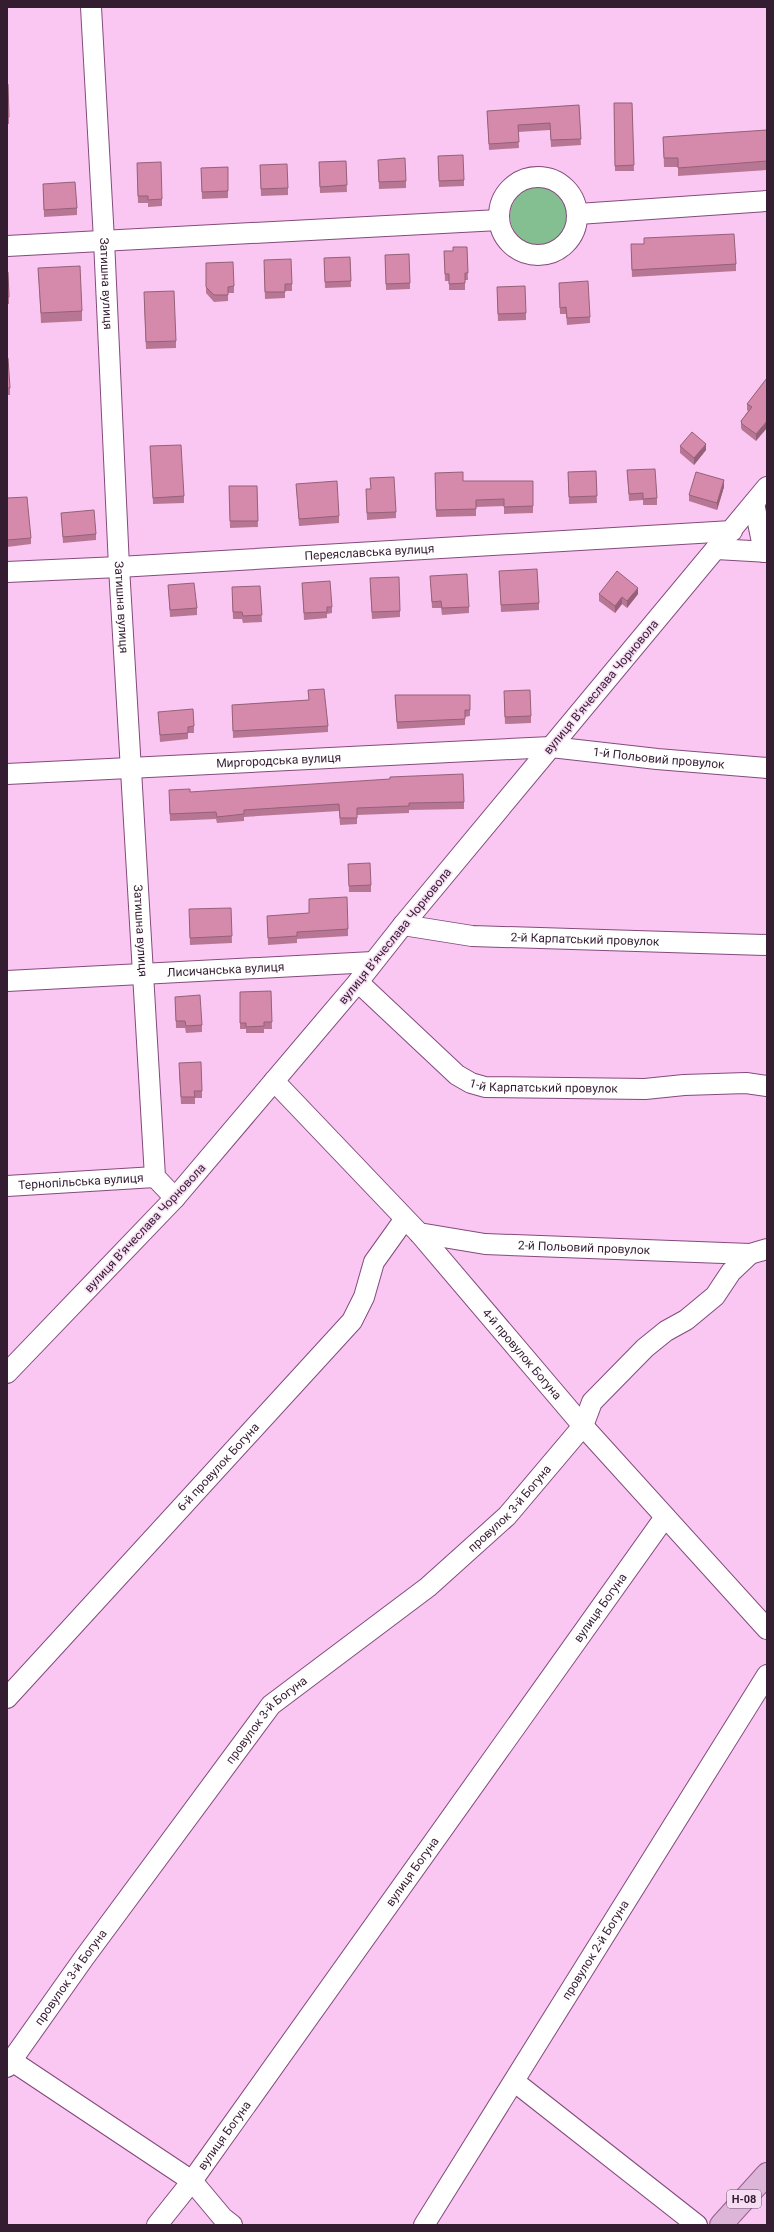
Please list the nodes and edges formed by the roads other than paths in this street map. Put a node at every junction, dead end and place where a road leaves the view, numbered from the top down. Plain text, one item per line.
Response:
1 (90, 7) edge
2 (767, 201) edge
3 (578, 214) junction
4 (499, 220) junction
5 (104, 240) junction
6 (7, 246) edge
7 (767, 487) edge
8 (754, 503) junction
9 (732, 531) junction
10 (716, 550) junction
11 (765, 552) edge
12 (119, 568) junction
13 (7, 572) edge
14 (551, 746) junction
15 (131, 767) junction
16 (767, 768) edge
17 (7, 774) edge
18 (403, 925) junction
19 (767, 944) edge
20 (373, 962) junction
21 (144, 974) junction
22 (7, 981) edge
23 (358, 982) junction
24 (274, 1081) junction
25 (767, 1086) edge
26 (155, 1177) junction
27 (7, 1186) edge
28 (175, 1198) junction
29 (404, 1220) junction
30 (418, 1234) junction
31 (763, 1251) edge
32 (7, 1373) edge
33 (583, 1426) junction
34 (665, 1517) junction
35 (767, 1629) edge
36 (767, 1675) edge
37 (7, 1698) edge
38 (10, 2064) edge
39 (515, 2082) junction
40 (767, 2174) edge
41 (192, 2181) junction
42 (157, 2225) edge
43 (232, 2225) edge
44 (424, 2225) edge
45 (697, 2225) edge
46 (721, 2225) edge

1 - 5 street, Затишна вулиця
2 - 3 street
3 - 4 street
3 - 4 street
4 - 5 street
5 - 6 street
5 - 12 street, Затишна вулиця
7 - 8 street, вулиця Вʼячеслава Чорновола
8 - 9 street, вулиця Вʼячеслава Чорновола
8 - 11 street
9 - 10 street, вулиця Вʼячеслава Чорновола
9 - 12 street, Переяславська вулиця
10 - 11 street
10 - 14 street, вулиця Вʼячеслава Чорновола
12 - 13 street, Переяславська вулиця
12 - 15 street, Затишна вулиця
14 - 15 street, Миргородська вулиця
14 - 16 street, 1-й Польовий провулок
14 - 18 street, вулиця Вʼячеслава Чорновола
15 - 17 street, Миргородська вулиця
15 - 21 street, Затишна вулиця
18 - 19 street, 2-й Карпатський провулок
18 - 20 street, вулиця Вʼячеслава Чорновола
20 - 21 street, Лисичанська вулиця
20 - 23 street, вулиця Вʼячеслава Чорновола
21 - 22 street, Лисичанська вулиця
21 - 26 street, Затишна вулиця
23 - 24 street, вулиця Вʼячеслава Чорновола
23 - 25 street, 1-й Карпатський провулок
24 - 28 street, вулиця Вʼячеслава Чорновола
24 - 29 street, 4-й провулок Богуна
26 - 27 street, Тернопільська вулиця
26 - 28 street
28 - 32 street, вулиця Вʼячеслава Чорновола
29 - 30 street, 4-й провулок Богуна
29 - 37 street, 6-й провулок Богуна
30 - 31 street, 2-й Польовий провулок
30 - 33 street, 4-й провулок Богуна
31 - 33 street, провулок 3-й Богуна
33 - 34 street, 4-й провулок Богуна
33 - 38 street, провулок 3-й Богуна
34 - 35 street, 4-й провулок Богуна
34 - 41 street, вулиця Богуна
36 - 39 street, провулок 2-й Богуна
38 - 41 street
39 - 44 street, провулок 2-й Богуна
39 - 45 street
40 - 46 main road, Н-08
41 - 42 street, вулиця Богуна
41 - 43 street

